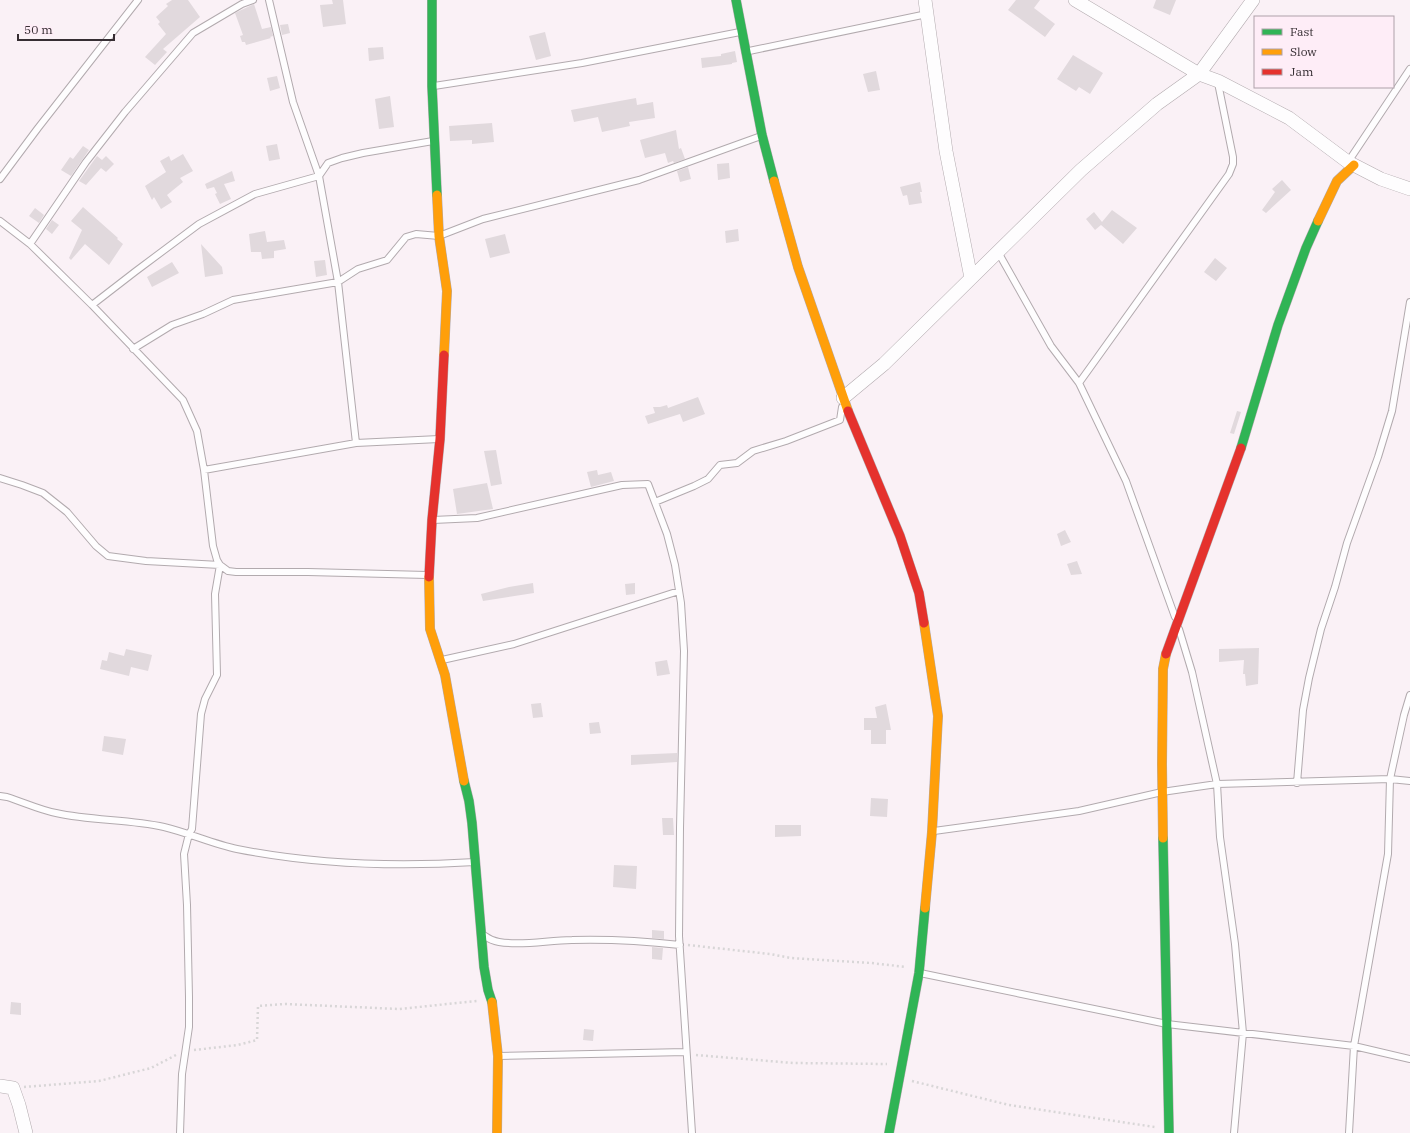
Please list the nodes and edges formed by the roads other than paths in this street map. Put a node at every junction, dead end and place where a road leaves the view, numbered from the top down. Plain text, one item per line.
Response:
1 (138, 0) edge
2 (253, 0) edge
3 (269, 0) edge
4 (432, 0) edge
5 (736, 0) edge
6 (925, 0) edge
7 (1075, 0) edge
8 (1253, 0) edge
9 (927, 14) junction
10 (742, 32) junction
11 (746, 52) junction
12 (1410, 69) edge
13 (1199, 74) junction
14 (1218, 81) junction
15 (432, 86) junction
16 (762, 135) junction
17 (434, 141) junction
18 (1351, 163) junction
19 (319, 176) junction
20 (0, 179) edge
21 (1410, 189) edge
22 (0, 221) edge
23 (439, 236) junction
24 (30, 244) junction
25 (998, 252) junction
26 (972, 278) junction
27 (338, 282) junction
28 (1410, 302) edge
29 (92, 305) junction
30 (134, 349) junction
31 (1079, 382) junction
32 (843, 398) junction
33 (440, 439) junction
34 (356, 444) junction
35 (204, 470) junction
36 (0, 478) edge
37 (655, 502) junction
38 (432, 520) junction
39 (220, 565) junction
40 (429, 575) junction
41 (679, 592) junction
42 (1177, 623) junction
43 (440, 660) junction
44 (1410, 694) edge
45 (1390, 779) junction
46 (1410, 781) edge
47 (1297, 783) junction
48 (1217, 784) junction
49 (1162, 792) junction
50 (0, 796) edge
51 (932, 832) junction
52 (189, 834) junction
53 (476, 862) junction
54 (481, 932) junction
55 (680, 945) junction
56 (919, 971) junction
57 (1167, 1024) junction
58 (1243, 1033) junction
59 (1354, 1046) junction
60 (686, 1052) junction
61 (498, 1056) junction
62 (1410, 1059) edge
63 (6, 1087) edge
64 (1169, 1131) edge
65 (26, 1133) edge
66 (180, 1133) edge
67 (497, 1133) edge
68 (692, 1133) edge
69 (889, 1133) edge
70 (1234, 1133) edge
71 (1349, 1133) edge

1 - 20 lane
2 - 24 lane
3 - 19 lane
4 - 15 street
5 - 10 street
6 - 9 street
7 - 13 street
8 - 13 street
9 - 11 lane
9 - 26 street
10 - 11 street
10 - 15 lane
11 - 16 street
12 - 18 lane
13 - 14 street
13 - 25 street
14 - 18 street
14 - 31 lane
15 - 17 street
16 - 23 lane
16 - 32 street
17 - 19 lane
17 - 23 street
18 - 21 street
18 - 42 street
19 - 27 lane
19 - 29 lane
22 - 24 lane
23 - 27 lane
23 - 33 street
24 - 29 lane
25 - 26 street
25 - 31 lane
26 - 32 street
27 - 30 lane
27 - 34 lane
28 - 47 lane
29 - 30 lane
30 - 35 lane
31 - 42 lane
32 - 37 lane
32 - 51 street
33 - 34 lane
33 - 38 street
34 - 35 lane
35 - 39 lane
36 - 39 lane
37 - 38 lane
37 - 41 lane
38 - 40 street
39 - 40 lane
39 - 52 lane
40 - 43 street
41 - 43 lane
41 - 55 lane
42 - 48 lane
42 - 49 street
43 - 53 street
44 - 45 lane
45 - 46 lane
45 - 47 lane
45 - 59 lane
47 - 48 lane
48 - 49 lane
48 - 58 lane
49 - 51 lane
49 - 57 street
50 - 52 lane
51 - 56 street
52 - 53 lane
52 - 66 lane
53 - 54 street
54 - 55 lane
54 - 61 street
55 - 60 lane
56 - 57 lane
56 - 69 street
57 - 58 lane
57 - 64 street
58 - 59 lane
58 - 70 lane
59 - 62 lane
59 - 71 lane
60 - 61 lane
60 - 68 lane
61 - 67 street
63 - 65 street

